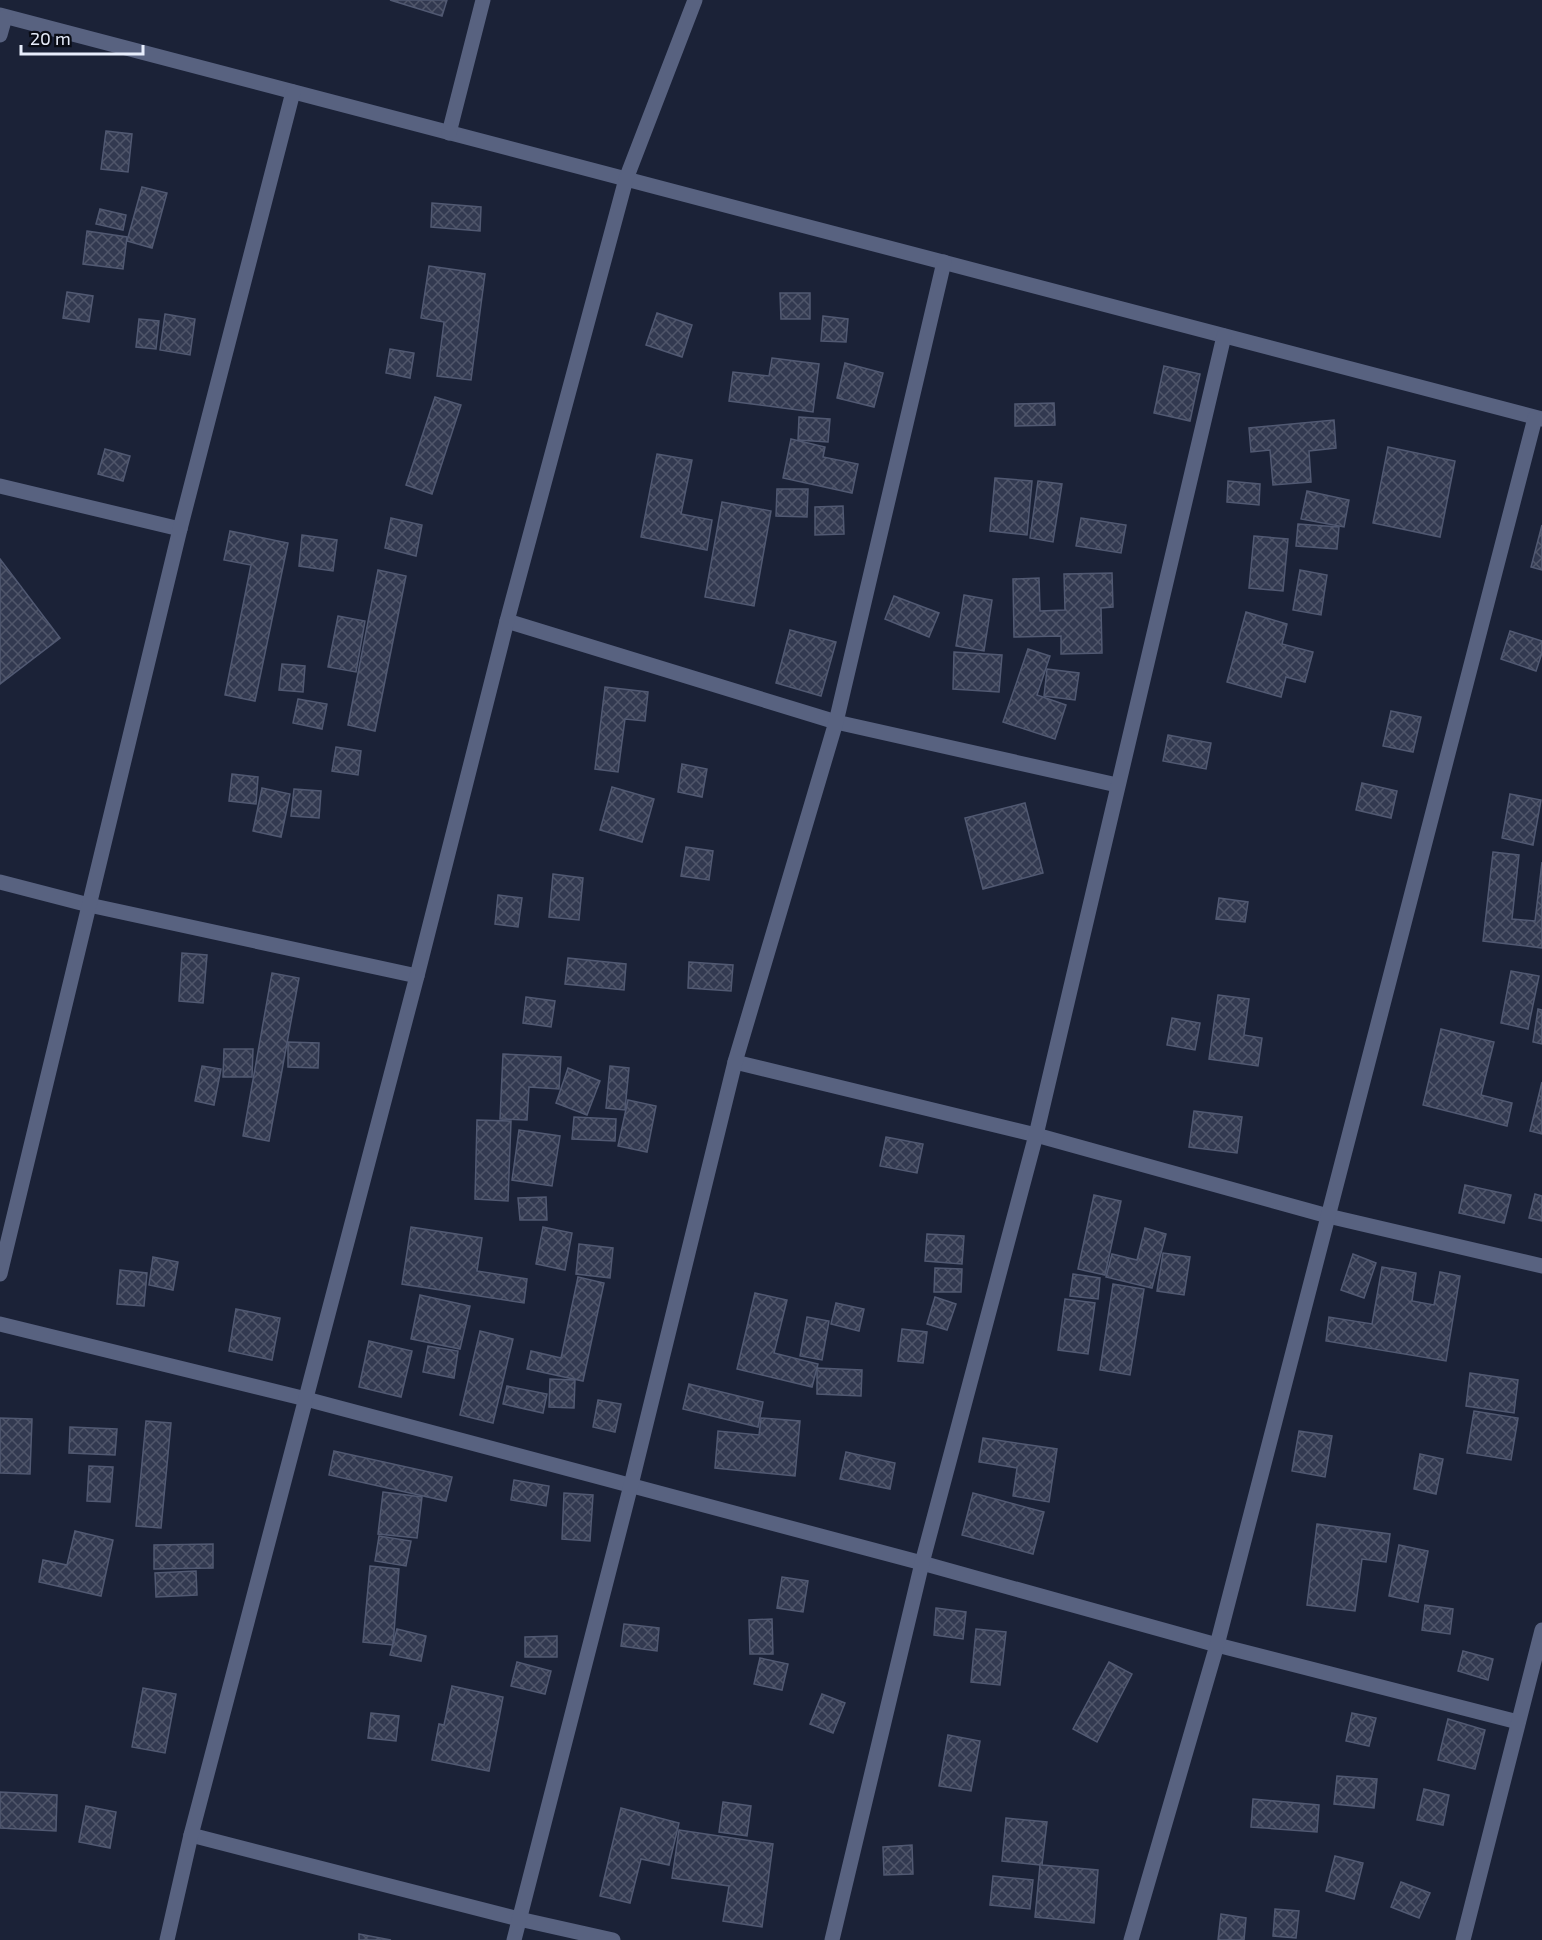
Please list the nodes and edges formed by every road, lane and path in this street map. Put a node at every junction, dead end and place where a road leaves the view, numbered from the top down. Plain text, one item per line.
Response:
1 (483, 0) edge
2 (695, 0) edge
3 (2, 16) edge
4 (0, 35) edge
5 (293, 92) junction
6 (449, 133) junction
7 (626, 179) junction
8 (944, 262) junction
9 (1224, 336) junction
10 (1539, 418) edge
11 (0, 486) edge
12 (180, 529) junction
13 (507, 621) junction
14 (836, 722) junction
15 (1117, 785) junction
16 (0, 882) edge
17 (89, 905) junction
18 (417, 976) junction
19 (735, 1062) junction
20 (1036, 1135) junction
21 (1328, 1216) junction
22 (1542, 1266) edge
23 (0, 1274) edge
24 (0, 1324) edge
25 (306, 1399) junction
26 (631, 1485) junction
27 (922, 1563) junction
28 (1542, 1630) edge
29 (1217, 1645) junction
30 (1518, 1722) junction
31 (191, 1835) junction
32 (519, 1919) junction
33 (167, 1940) edge
34 (514, 1940) edge
35 (613, 1940) edge
36 (832, 1940) edge
37 (1131, 1940) edge
38 (1463, 1940) edge

1 - 6 street
2 - 7 street
3 - 4 street
3 - 5 street
5 - 6 street
5 - 12 street
6 - 7 street
7 - 8 street
7 - 13 street
8 - 9 street
8 - 14 street
9 - 10 street
9 - 15 street
10 - 21 street
11 - 12 street
12 - 17 street
13 - 14 street
13 - 18 street
14 - 15 street
14 - 19 street
15 - 20 street
16 - 17 street
17 - 18 street
17 - 23 street
18 - 25 street
19 - 20 street
19 - 26 street
20 - 21 street
20 - 27 street
21 - 22 street
21 - 29 street
24 - 25 street
25 - 26 street
25 - 31 street
26 - 27 street
26 - 32 street
27 - 29 street
27 - 36 street
28 - 30 street
29 - 30 street
29 - 37 street
30 - 38 street
31 - 32 street
31 - 33 street
32 - 34 street
32 - 35 street

